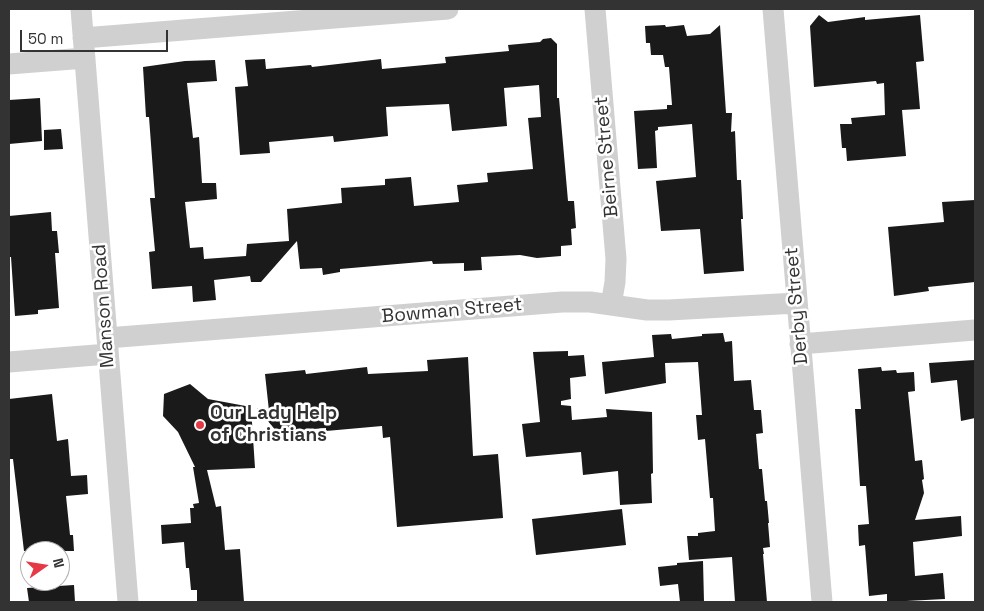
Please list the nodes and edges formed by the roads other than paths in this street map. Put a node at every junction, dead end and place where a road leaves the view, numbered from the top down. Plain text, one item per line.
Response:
1 (81, 9) edge
2 (448, 9) edge
3 (594, 9) edge
4 (774, 9) edge
5 (84, 48) junction
6 (9, 64) edge
7 (797, 304) junction
8 (611, 305) junction
9 (975, 330) edge
10 (800, 344) junction
11 (107, 346) junction
12 (9, 362) edge
13 (128, 602) edge
14 (822, 602) edge

1 - 5 street, Manson Road
2 - 5 street
3 - 8 street, Beirne Street
4 - 7 street, Derby Street
5 - 6 street
5 - 11 street, Manson Road
7 - 8 street, Bowman Street
7 - 10 street, Derby Street
8 - 11 street, Bowman Street
9 - 10 street
10 - 14 street, Derby Street
11 - 12 street, Bowman Street
11 - 13 street, Manson Road

